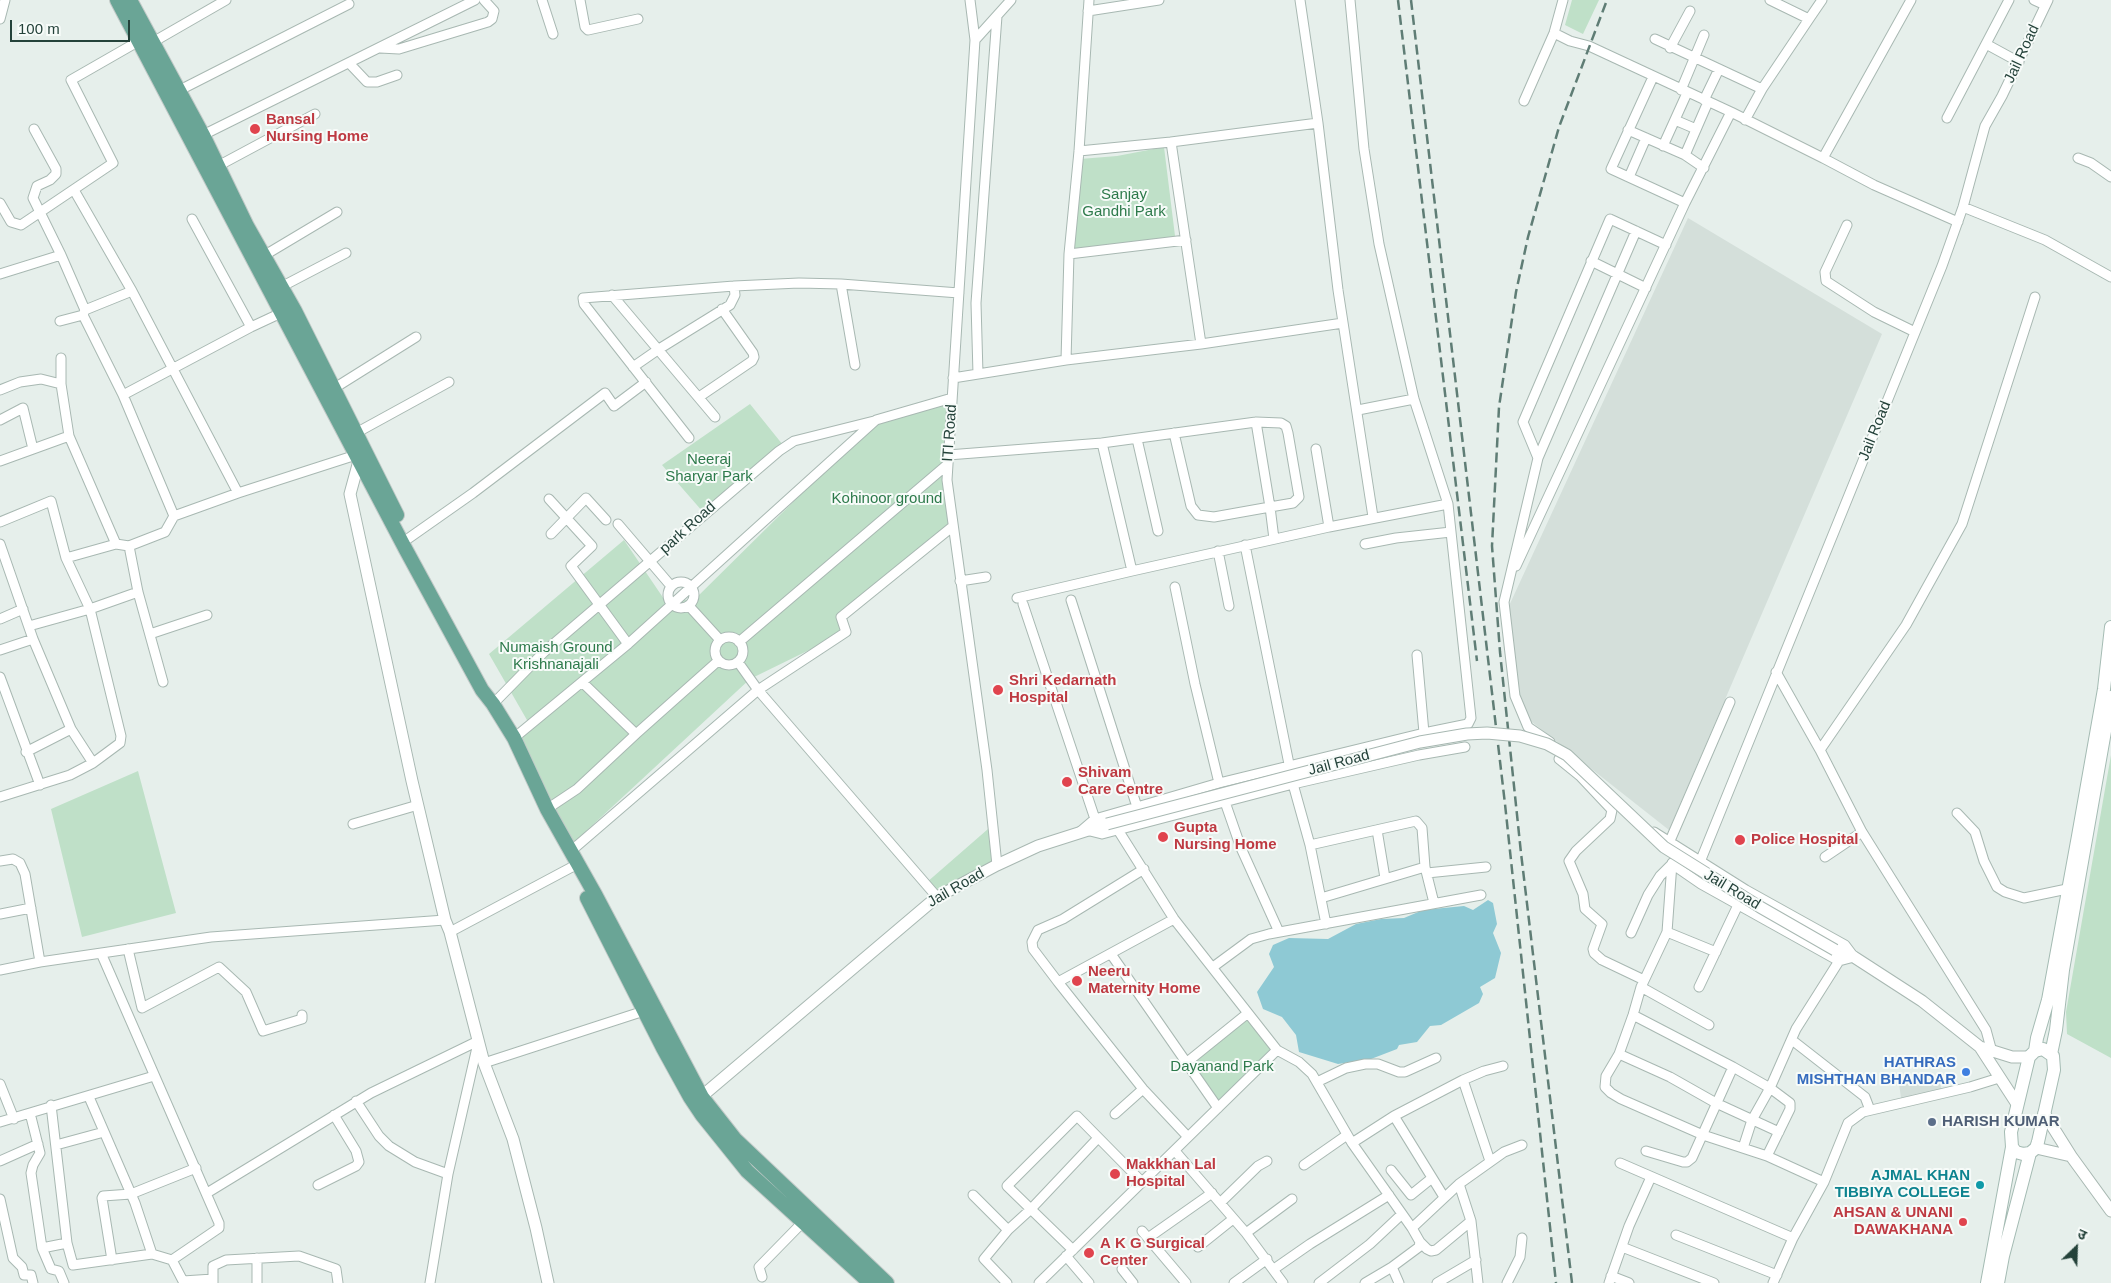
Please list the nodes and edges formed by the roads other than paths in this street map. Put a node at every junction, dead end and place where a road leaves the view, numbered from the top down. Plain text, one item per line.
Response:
1 (5, 0) edge
2 (117, 0) edge
3 (130, 0) edge
4 (226, 0) edge
5 (475, 0) edge
6 (484, 0) edge
7 (542, 0) edge
8 (580, 0) edge
9 (970, 0) edge
10 (1011, 0) edge
11 (1088, 0) edge
12 (1159, 0) edge
13 (1300, 0) edge
14 (1350, 0) edge
15 (1563, 0) edge
16 (1770, 0) edge
17 (1822, 0) edge
18 (2009, 0) edge
19 (2034, 0) edge
20 (351, 1) edge
21 (1908, 1) edge
22 (2047, 2) edge
23 (1088, 11) junction
24 (1690, 11) dead end
25 (1, 15) edge
26 (997, 16) junction
27 (1809, 19) junction
28 (638, 20) dead end
29 (1554, 33) junction
30 (552, 34) dead end
31 (1704, 35) dead end
32 (1654, 39) dead end
33 (975, 40) junction
34 (139, 41) junction
35 (154, 42) junction
36 (1986, 44) junction
37 (379, 47) junction
38 (1670, 48) junction
39 (1694, 59) junction
40 (2018, 62) junction
41 (349, 63) junction
42 (1719, 69) junction
43 (397, 75) dead end
44 (1653, 77) junction
45 (1762, 89) junction
46 (178, 91) junction
47 (1684, 92) junction
48 (1524, 101) dead end
49 (1706, 101) junction
50 (1731, 112) junction
51 (315, 114) dead end
52 (1947, 118) dead end
53 (1675, 120) junction
54 (1745, 120) junction
55 (1318, 123) junction
56 (34, 129) dead end
57 (1628, 130) junction
58 (1696, 130) junction
59 (203, 135) junction
60 (1646, 138) junction
61 (1172, 142) junction
62 (1663, 146) junction
63 (1079, 151) junction
64 (1685, 155) junction
65 (1823, 158) junction
66 (2078, 158) dead end
67 (218, 166) junction
68 (1704, 168) junction
69 (1629, 177) junction
70 (2111, 177) edge
71 (74, 190) junction
72 (0, 203) edge
73 (1685, 203) junction
74 (1964, 207) junction
75 (337, 212) dead end
76 (39, 214) junction
77 (192, 219) dead end
78 (1958, 222) junction
79 (1847, 225) dead end
80 (1636, 231) junction
81 (1186, 240) junction
82 (1666, 245) junction
83 (346, 253) dead end
84 (1069, 254) junction
85 (61, 255) junction
86 (265, 255) junction
87 (1591, 261) junction
88 (1616, 273) junction
89 (0, 274) edge
90 (2111, 276) edge
91 (841, 284) junction
92 (734, 286) junction
93 (282, 287) junction
94 (1646, 288) junction
95 (132, 291) junction
96 (959, 293) junction
97 (612, 295) junction
98 (2035, 297) dead end
99 (722, 310) junction
100 (84, 313) junction
101 (280, 313) junction
102 (60, 321) dead end
103 (1343, 323) junction
104 (251, 327) junction
105 (1915, 332) junction
106 (416, 337) dead end
107 (1200, 344) junction
108 (659, 349) junction
109 (61, 358) dead end
110 (1066, 360) junction
111 (855, 365) dead end
112 (633, 367) junction
113 (174, 369) junction
114 (978, 374) junction
115 (953, 378) junction
116 (448, 382) dead end
117 (646, 382) junction
118 (61, 384) junction
119 (333, 389) junction
120 (0, 390) edge
121 (123, 395) junction
122 (699, 397) junction
123 (952, 398) junction
124 (1414, 399) junction
125 (1358, 410) junction
126 (715, 417) dead end
127 (0, 420) edge
128 (876, 420) junction
129 (1256, 422) junction
130 (356, 433) junction
131 (1174, 433) junction
132 (70, 436) junction
133 (689, 438) dead end
134 (1137, 439) junction
135 (1102, 443) junction
136 (33, 449) junction
137 (1316, 449) dead end
138 (358, 458) junction
139 (1538, 458) junction
140 (948, 460) junction
141 (0, 461) edge
142 (238, 493) junction
143 (549, 498) dead end
144 (1448, 504) junction
145 (1270, 507) junction
146 (174, 516) junction
147 (566, 518) junction
148 (1373, 518) junction
149 (606, 520) dead end
150 (0, 522) edge
151 (618, 524) dead end
152 (952, 527) junction
153 (1329, 527) junction
154 (1158, 531) dead end
155 (1451, 532) junction
156 (551, 534) dead end
157 (409, 538) junction
158 (1274, 539) junction
159 (0, 544) edge
160 (116, 544) junction
161 (1365, 544) dead end
162 (1245, 545) junction
163 (129, 546) junction
164 (1218, 551) junction
165 (66, 558) junction
166 (651, 562) junction
167 (1132, 571) junction
168 (986, 577) dead end
169 (1510, 578) junction
170 (960, 581) junction
171 (671, 586) junction
172 (692, 587) junction
173 (1175, 588) dead end
174 (138, 592) junction
175 (1071, 600) dead end
176 (672, 605) junction
177 (599, 606) junction
178 (689, 606) junction
179 (1229, 606) dead end
180 (23, 609) junction
181 (90, 609) junction
182 (207, 615) dead end
183 (0, 619) edge
184 (29, 626) junction
185 (2111, 627) edge
186 (150, 634) junction
187 (33, 639) junction
188 (720, 640) junction
189 (739, 642) junction
190 (628, 644) junction
191 (0, 650) edge
192 (1416, 655) dead end
193 (718, 661) junction
194 (738, 662) junction
195 (1776, 672) junction
196 (0, 677) edge
197 (163, 682) dead end
198 (583, 683) junction
199 (758, 690) junction
200 (2111, 698) edge
201 (1730, 702) dead end
202 (493, 704) junction
203 (71, 729) junction
204 (1424, 733) junction
205 (636, 734) junction
206 (514, 738) junction
207 (1465, 747) dead end
208 (1820, 750) junction
209 (26, 752) junction
210 (1559, 759) dead end
211 (93, 763) junction
212 (1289, 767) junction
213 (1219, 783) junction
214 (1293, 784) junction
215 (40, 785) junction
216 (0, 797) edge
217 (1225, 802) junction
218 (418, 805) junction
219 (1137, 807) junction
220 (547, 809) junction
221 (1957, 813) dead end
222 (1095, 820) junction
223 (353, 824) dead end
224 (1112, 827) junction
225 (1377, 830) junction
226 (1082, 832) junction
227 (1862, 832) junction
228 (1672, 844) junction
229 (1310, 845) junction
230 (571, 851) junction
231 (1825, 857) dead end
232 (0, 861) edge
233 (1700, 862) junction
234 (997, 864) junction
235 (1672, 864) junction
236 (572, 867) junction
237 (1486, 867) dead end
238 (1144, 869) junction
239 (1426, 870) junction
240 (1385, 878) junction
241 (2067, 890) junction
242 (1481, 895) dead end
243 (937, 897) junction
244 (1321, 898) junction
245 (1434, 903) junction
246 (1738, 905) junction
247 (30, 908) junction
248 (0, 914) edge
249 (1174, 919) junction
250 (445, 920) junction
251 (1326, 924) junction
252 (450, 932) junction
253 (1279, 932) junction
254 (1667, 932) junction
255 (1632, 933) dead end
256 (128, 949) junction
257 (1716, 952) junction
258 (101, 953) junction
259 (1111, 954) junction
260 (1837, 955) junction
261 (1854, 957) junction
262 (40, 962) junction
263 (1213, 967) junction
264 (0, 970) edge
265 (1058, 982) junction
266 (1642, 984) junction
267 (1699, 987) dead end
268 (644, 1011) junction
269 (1248, 1013) junction
270 (302, 1015) dead end
271 (1633, 1015) junction
272 (1709, 1025) dead end
273 (1792, 1040) junction
274 (478, 1041) junction
275 (1980, 1047) junction
276 (1277, 1050) junction
277 (1992, 1052) junction
278 (1619, 1054) junction
279 (2032, 1054) junction
280 (2050, 1054) junction
281 (1436, 1058) dead end
282 (484, 1062) junction
283 (1186, 1063) junction
284 (1503, 1066) dead end
285 (1733, 1066) junction
286 (154, 1076) junction
287 (1999, 1078) junction
288 (1463, 1080) junction
289 (1317, 1082) junction
290 (0, 1084) edge
291 (1770, 1088) junction
292 (1143, 1089) junction
293 (89, 1096) junction
294 (698, 1100) junction
295 (356, 1101) junction
296 (1716, 1103) junction
297 (2017, 1104) junction
298 (51, 1105) junction
299 (1218, 1108) junction
300 (1870, 1110) junction
301 (30, 1113) junction
302 (2044, 1113) junction
303 (1115, 1114) dead end
304 (334, 1115) junction
305 (1394, 1116) junction
306 (14, 1119) junction
307 (1752, 1120) junction
308 (0, 1122) edge
309 (104, 1132) junction
310 (1779, 1132) junction
311 (1347, 1135) junction
312 (1703, 1135) junction
313 (1188, 1137) junction
314 (1098, 1138) junction
315 (1352, 1143) junction
316 (38, 1144) junction
317 (1522, 1145) dead end
318 (56, 1146) junction
319 (2012, 1147) junction
320 (1743, 1148) junction
321 (2033, 1150) junction
322 (1175, 1151) junction
323 (1646, 1151) dead end
324 (1766, 1156) junction
325 (2071, 1156) junction
326 (0, 1161) edge
327 (1267, 1161) dead end
328 (1490, 1161) junction
329 (1620, 1164) dead end
330 (1304, 1165) dead end
331 (196, 1168) junction
332 (1391, 1170) dead end
333 (448, 1174) junction
334 (1651, 1177) junction
335 (1432, 1178) junction
336 (1142, 1182) junction
337 (1824, 1182) junction
338 (1459, 1184) junction
339 (318, 1186) dead end
340 (207, 1193) junction
341 (1212, 1193) junction
342 (131, 1194) junction
343 (974, 1195) dead end
344 (1389, 1195) junction
345 (1444, 1197) junction
346 (0, 1199) edge
347 (1292, 1199) dead end
348 (1220, 1203) junction
349 (1031, 1209) junction
350 (2111, 1211) edge
351 (1402, 1214) junction
352 (1233, 1219) junction
353 (1470, 1221) junction
354 (803, 1222) junction
355 (1412, 1228) junction
356 (1008, 1230) junction
357 (1246, 1233) junction
358 (1676, 1235) dead end
359 (1522, 1238) dead end
360 (1793, 1238) junction
361 (1420, 1242) junction
362 (67, 1243) junction
363 (1198, 1247) dead end
364 (1622, 1247) junction
365 (42, 1248) junction
366 (1070, 1253) junction
367 (152, 1254) junction
368 (256, 1258) junction
369 (1267, 1259) junction
370 (112, 1260) junction
371 (172, 1260) junction
372 (1476, 1260) junction
373 (1392, 1268) junction
374 (1122, 1269) dead end
375 (1274, 1269) junction
376 (762, 1277) dead end
377 (1775, 1279) edge
378 (1610, 1280) edge
379 (213, 1281) edge
380 (33, 1283) edge
381 (64, 1283) edge
382 (257, 1283) edge
383 (338, 1283) edge
384 (430, 1283) edge
385 (548, 1283) edge
386 (870, 1283) edge
387 (887, 1283) edge
388 (1007, 1283) edge
389 (1040, 1283) edge
390 (1089, 1283) edge
391 (1133, 1283) edge
392 (1186, 1283) edge
393 (1234, 1283) edge
394 (1283, 1283) edge
395 (1319, 1283) edge
396 (1365, 1283) edge
397 (1398, 1283) edge
398 (1437, 1283) edge
399 (1478, 1283) edge
400 (1506, 1283) edge
401 (1629, 1283) edge
402 (1714, 1283) edge
403 (1987, 1283) edge
404 (1998, 1283) edge

1 - 25 street
2 - 34 main road
3 - 35 main road
4 - 35 street
5 - 37 street
6 - 37 street
7 - 30 street
8 - 28 street
9 - 33 street, ITI Road
10 - 26 street
11 - 23 street
12 - 23 street
13 - 55 street
14 - 124 street
15 - 29 street
16 - 27 street
17 - 27 street
18 - 36 street
19 - 22 street
20 - 46 street
21 - 65 street
22 - 40 street, Jail Road
23 - 63 street
24 - 38 street
26 - 33 street
26 - 114 street
27 - 45 street
29 - 44 street
29 - 48 street
31 - 39 street
32 - 38 street
33 - 96 street, ITI Road
34 - 71 street
34 - 101 main road
35 - 46 main road
36 - 40 street
36 - 52 street
37 - 41 street
38 - 39 street
39 - 42 street
39 - 47 street
40 - 74 street, Jail Road
41 - 43 street
41 - 59 street
42 - 45 street
42 - 49 street
44 - 47 street
44 - 57 street
45 - 54 street
46 - 59 main road
47 - 49 street
47 - 53 street
49 - 50 street
49 - 58 street
50 - 54 street
50 - 68 street
51 - 67 street
53 - 58 street
53 - 62 street
54 - 65 street
55 - 61 street
55 - 103 street
56 - 76 street
57 - 60 street
57 - 69 street
58 - 64 street
59 - 67 main road
60 - 62 street
60 - 69 street
61 - 63 street
61 - 81 street
62 - 64 street
63 - 84 street
64 - 68 street
65 - 78 street
66 - 70 street
67 - 86 main road
68 - 73 street
69 - 73 street
71 - 76 street
71 - 95 street
72 - 76 street
73 - 82 street
74 - 78 street, Jail Road
74 - 90 street
75 - 86 street
76 - 85 street
77 - 104 street
78 - 105 street, Jail Road
79 - 105 street
80 - 82 street
80 - 87 street
80 - 88 street
81 - 84 street
81 - 107 street
82 - 94 street
83 - 93 street
84 - 110 street
85 - 89 street
85 - 100 street
86 - 93 main road
87 - 88 street
87 - 139 street
88 - 94 street
88 - 139 street
91 - 92 street
91 - 96 street
91 - 111 street
92 - 97 street
92 - 99 street
93 - 119 main road
94 - 169 street
95 - 100 street
95 - 113 street
96 - 115 street, ITI Road
97 - 108 street
97 - 112 street
98 - 208 street
99 - 108 street
99 - 122 street
100 - 102 street
100 - 121 street
101 - 104 street
101 - 138 main road
103 - 107 street
103 - 125 street
104 - 113 street
105 - 195 street, Jail Road
106 - 119 street
107 - 110 street
108 - 112 street
108 - 122 street
109 - 118 street
110 - 114 street
112 - 117 street
113 - 121 street
113 - 142 street
114 - 115 street
115 - 123 street, ITI Road
116 - 130 street
117 - 133 street
117 - 157 street
118 - 120 street
118 - 132 street
119 - 130 main road
121 - 146 street
122 - 126 street
123 - 128 street, park Road
123 - 140 street, ITI Road
124 - 125 street
124 - 144 street
125 - 148 street
127 - 136 street
128 - 166 street, park Road
128 - 172 street
129 - 131 street
129 - 145 street
129 - 145 street
130 - 157 main road
131 - 134 street
131 - 145 street
132 - 136 street
132 - 160 street
134 - 135 street
134 - 154 street
135 - 140 street
135 - 167 street
136 - 141 street
137 - 153 street
138 - 142 street
138 - 202 main road
138 - 218 street
139 - 169 street
140 - 152 street, ITI Road
140 - 189 street
142 - 146 street
143 - 147 street
144 - 148 street
144 - 155 street
145 - 158 street
146 - 163 street
147 - 149 street
147 - 156 street
147 - 177 street
148 - 153 street
150 - 165 street
151 - 166 street
152 - 170 street, ITI Road
152 - 199 street
153 - 158 street
155 - 161 street
155 - 204 street
157 - 202 main road
158 - 162 street
159 - 180 street
160 - 163 street
160 - 165 street
162 - 164 street
162 - 212 street
163 - 174 street
164 - 167 street
164 - 179 street
165 - 181 street
166 - 171 street
166 - 177 street, park Road
167 - 222 street
168 - 170 street
169 - 228 street
170 - 234 street, ITI Road
171 - 172 street
171 - 176 street
172 - 176 street
172 - 178 street
173 - 213 street
174 - 181 street
174 - 186 street
175 - 219 street
176 - 178 street
176 - 190 street
177 - 190 street
177 - 202 street, park Road
178 - 188 street
180 - 183 street
180 - 184 street
181 - 184 street
181 - 211 street
182 - 186 street
184 - 187 street
185 - 241 main road
186 - 197 street
187 - 191 street
187 - 203 street
188 - 189 street
188 - 193 street
189 - 194 street
190 - 198 street
192 - 204 street
193 - 194 street
193 - 205 street
194 - 199 street
195 - 208 street
195 - 233 street, Jail Road
196 - 209 street
198 - 205 street
198 - 206 street
199 - 230 street
199 - 243 street
200 - 280 main road
201 - 228 street
202 - 206 main road
203 - 209 street
203 - 211 street
204 - 212 street
205 - 220 street
206 - 220 main road
207 - 214 street
208 - 227 street
209 - 215 street
210 - 266 street
211 - 215 street
212 - 213 street
212 - 214 street
213 - 219 street
214 - 217 street
214 - 229 street
215 - 216 street
217 - 224 street
217 - 253 street
218 - 223 street
218 - 250 street
219 - 222 street
220 - 230 main road
221 - 241 street
222 - 226 street
224 - 226 street, Jail Road
224 - 238 street
224 - 260 street, Jail Road, bridge
225 - 229 street
225 - 239 street
225 - 240 street
226 - 234 street, Jail Road
227 - 231 street
227 - 277 street
228 - 233 street
228 - 235 street
229 - 244 street
230 - 236 main road
230 - 294 main road
232 - 247 street
233 - 261 street
234 - 243 street, Jail Road
235 - 246 street
235 - 254 street
235 - 255 street
236 - 252 street
236 - 268 main road
237 - 239 street
238 - 249 street
238 - 265 street
239 - 240 street
239 - 245 street
240 - 244 street
241 - 279 main road
242 - 245 street
243 - 294 street, Jail Road
244 - 251 street
245 - 251 street
246 - 257 street
246 - 260 street
247 - 248 street
247 - 262 street
249 - 259 street
249 - 263 street
250 - 252 street
250 - 256 street
251 - 253 street
252 - 274 street
253 - 263 street
254 - 257 street
254 - 266 street
256 - 258 street
256 - 270 street
257 - 267 street
258 - 262 street
258 - 286 street
259 - 265 street
259 - 283 street
260 - 261 street, Jail Road
260 - 273 street
261 - 275 street, Jail Road
262 - 264 street
263 - 269 street
265 - 292 street
266 - 271 street
266 - 272 street
268 - 282 street
268 - 294 main road
269 - 276 street
269 - 283 street
271 - 278 street
271 - 285 street
273 - 291 street
273 - 300 street
274 - 282 street
274 - 295 street
274 - 333 street
275 - 277 street, Jail Road
275 - 287 street, Jail Road
276 - 289 street
276 - 299 street
277 - 279 street, Jail Road
278 - 296 street
278 - 312 street
279 - 280 main road
279 - 297 main road
280 - 302 main road
281 - 289 street
282 - 385 street
283 - 299 street
284 - 288 street
285 - 291 street
285 - 296 street
286 - 293 street
286 - 331 street
287 - 297 street, Jail Road
287 - 300 street
288 - 305 street
288 - 328 street
289 - 311 street
290 - 306 street
291 - 307 street
291 - 310 street
292 - 303 street
292 - 313 street
293 - 298 street
293 - 309 street
294 - 354 main road
294 - 387 main road
295 - 304 street
295 - 333 street
296 - 307 street
296 - 312 street
297 - 319 main road
298 - 301 street
298 - 318 street
299 - 313 street
300 - 337 street
301 - 306 street
301 - 316 street
302 - 321 main road
302 - 325 street
304 - 339 street
304 - 340 street
305 - 315 street
305 - 335 street
306 - 308 street
307 - 310 street
307 - 320 street
309 - 318 street
309 - 342 street
310 - 324 street
311 - 315 street
311 - 330 street
312 - 320 street
312 - 323 street
313 - 322 street
314 - 336 street
314 - 349 street
314 - 349 street
315 - 344 street
316 - 326 street
316 - 365 street
317 - 328 street
318 - 362 street
319 - 321 main road
319 - 403 main road
320 - 324 street
321 - 325 street
321 - 404 main road
322 - 336 street
322 - 341 street
324 - 337 street
325 - 350 street
327 - 348 street
328 - 338 street
329 - 334 street
331 - 340 street
331 - 342 street
332 - 335 street
333 - 384 street
334 - 360 street
334 - 364 street
335 - 345 street
336 - 366 street
337 - 360 street
338 - 345 street
338 - 353 street
340 - 371 street
341 - 348 street
341 - 392 street
342 - 367 street
342 - 370 street
343 - 356 street
344 - 351 street
344 - 375 street
345 - 355 street
346 - 380 street
347 - 357 street
348 - 352 street
349 - 356 street
349 - 366 street
351 - 355 street
351 - 395 street
352 - 357 street
352 - 363 street
353 - 361 street
353 - 372 street
354 - 376 street
354 - 386 main road
355 - 361 street
356 - 388 street
357 - 369 street
358 - 377 street
359 - 400 street
360 - 377 street
361 - 373 street
362 - 365 street
362 - 370 street
364 - 378 street
364 - 402 street
365 - 381 street
366 - 389 street
366 - 390 street
367 - 370 street
367 - 371 street
368 - 379 street
368 - 382 street
368 - 383 street
369 - 375 street
369 - 393 street
371 - 379 street
372 - 398 street
372 - 399 street
373 - 396 street
373 - 397 street
374 - 391 street
375 - 394 street
378 - 401 street

